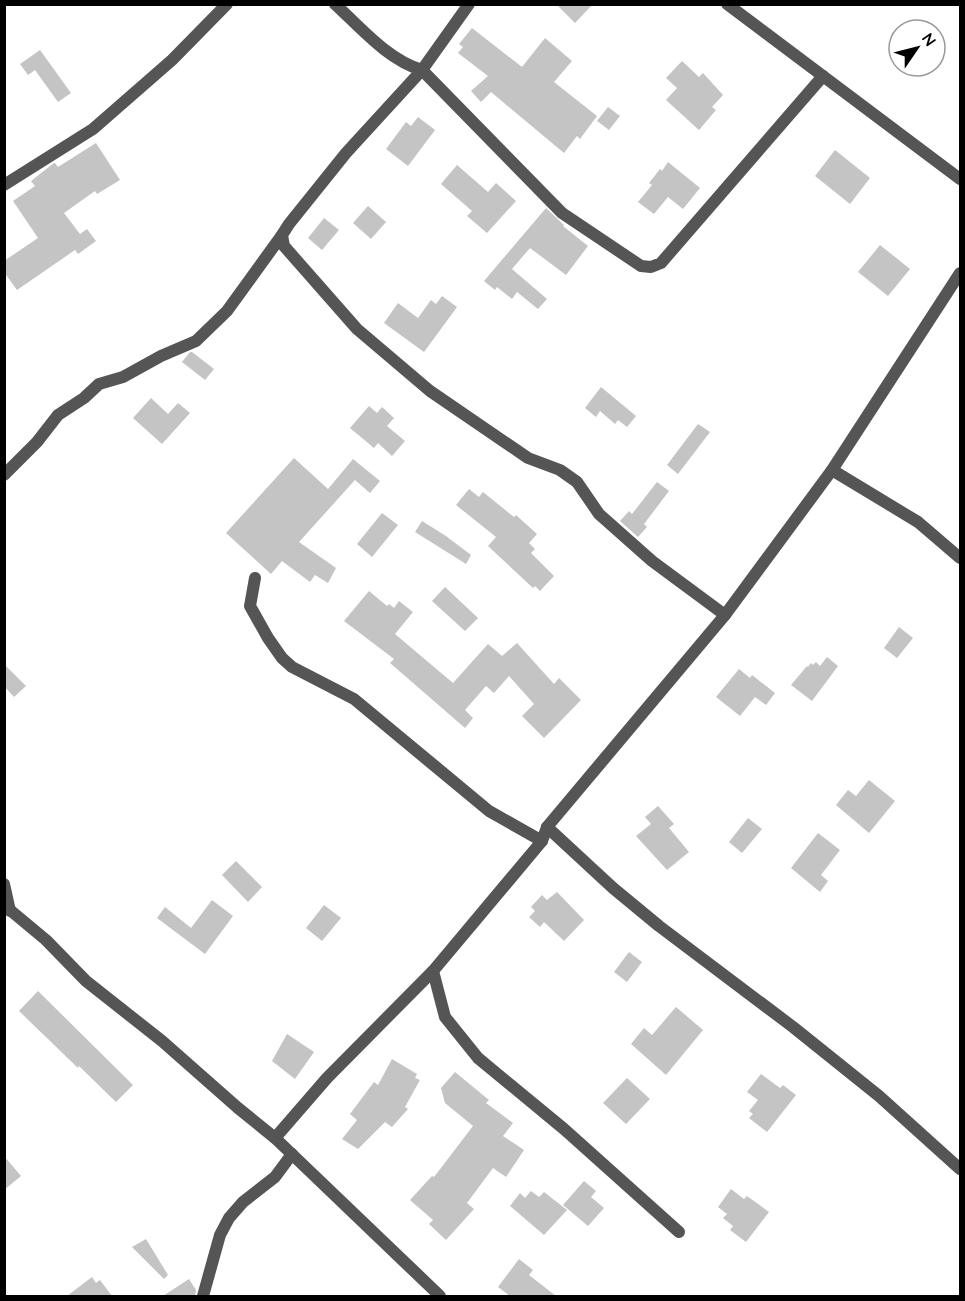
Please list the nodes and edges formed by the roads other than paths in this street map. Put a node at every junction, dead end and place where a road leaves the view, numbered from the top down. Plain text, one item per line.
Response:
1 (227, 4) edge
2 (335, 4) edge
3 (469, 4) edge
4 (727, 4) edge
5 (422, 70) junction
6 (823, 76) junction
7 (960, 179) edge
8 (4, 185) edge
9 (282, 235) junction
10 (960, 273) edge
11 (832, 470) junction
12 (4, 475) edge
13 (960, 558) edge
14 (255, 578) dead end
15 (724, 615) junction
16 (547, 827) junction
17 (542, 841) junction
18 (4, 884) edge
19 (7, 908) edge
20 (433, 971) junction
21 (275, 1138) junction
22 (292, 1154) junction
23 (960, 1169) edge
24 (678, 1232) dead end
25 (203, 1296) edge
26 (440, 1296) edge

1 - 8 street
2 - 5 street
3 - 5 street
4 - 6 street
5 - 6 street
5 - 9 street
6 - 7 street
9 - 12 street
9 - 15 street
10 - 11 street
11 - 13 street
11 - 15 street
14 - 17 street
15 - 16 street
16 - 17 street
16 - 23 street
17 - 20 street
18 - 19 street
19 - 21 street
20 - 21 street
20 - 24 street
21 - 22 street
22 - 25 street
22 - 26 street

